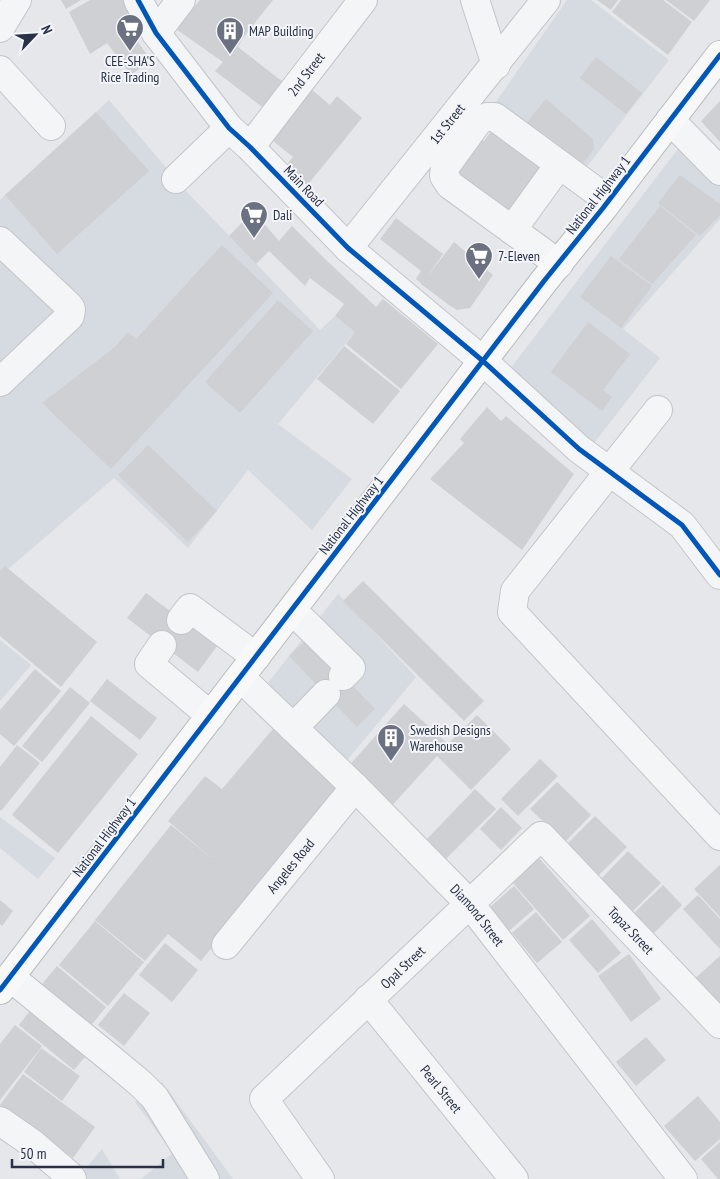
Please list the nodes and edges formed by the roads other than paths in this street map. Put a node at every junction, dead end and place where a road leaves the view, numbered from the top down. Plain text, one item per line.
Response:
1 (17, 0) edge
2 (138, 0) edge
3 (181, 0) edge
4 (363, 0) edge
5 (474, 0) edge
6 (546, 0) edge
7 (0, 28) edge
8 (156, 33) junction
9 (720, 55) edge
10 (496, 65) junction
11 (0, 70) edge
12 (670, 120) junction
13 (52, 126) dead end
14 (229, 128) junction
15 (250, 147) junction
16 (560, 164) junction
17 (720, 172) edge
18 (176, 179) dead end
19 (608, 200) junction
20 (512, 230) junction
21 (0, 241) edge
22 (348, 248) junction
23 (558, 264) junction
24 (483, 361) junction
25 (0, 382) edge
26 (658, 410) dead end
27 (610, 471) junction
28 (720, 575) edge
29 (292, 610) junction
30 (181, 620) dead end
31 (162, 645) dead end
32 (249, 668) junction
33 (211, 716) junction
34 (293, 728) junction
35 (355, 787) junction
36 (541, 836) joint
37 (720, 836) edge
38 (470, 904) junction
39 (226, 945) dead end
40 (5, 984) edge
41 (368, 1000) junction
42 (720, 1024) edge
43 (0, 1121) edge
44 (72, 1179) edge
45 (205, 1179) edge
46 (320, 1179) edge
47 (514, 1179) edge
48 (683, 1179) edge

1 - 7 street
2 - 8 street, Main Road
3 - 8 street
4 - 15 street, 2nd Street
5 - 10 street
6 - 10 street, 1st Street
8 - 14 street, Main Road
9 - 12 highway, National Highway 1
10 - 22 street, 1st Street
11 - 13 street
12 - 17 street
12 - 19 highway, National Highway 1
14 - 15 street, Main Road
14 - 18 street
15 - 22 street, Main Road
16 - 19 street
16 - 20 street
16 - 20 street
19 - 23 highway, National Highway 1
20 - 23 street
21 - 25 street
22 - 24 street, Main Road
23 - 24 highway, National Highway 1
24 - 27 street, Main Road
24 - 29 highway, National Highway 1
26 - 27 street
27 - 28 street, Main Road
27 - 37 street
29 - 32 highway, National Highway 1
29 - 34 street
30 - 32 street, Diamond Street
31 - 33 street
32 - 33 highway, National Highway 1
32 - 34 street, Diamond Street
33 - 40 highway, National Highway 1
34 - 35 street, Diamond Street
35 - 38 street, Diamond Street
35 - 39 street, Angeles Road
36 - 38 street, Opal Street
36 - 42 street, Topaz Street
38 - 41 street, Opal Street
38 - 48 street, Diamond Street
40 - 45 street
41 - 46 street, Opal Street
41 - 47 street, Pearl Street
43 - 44 street

